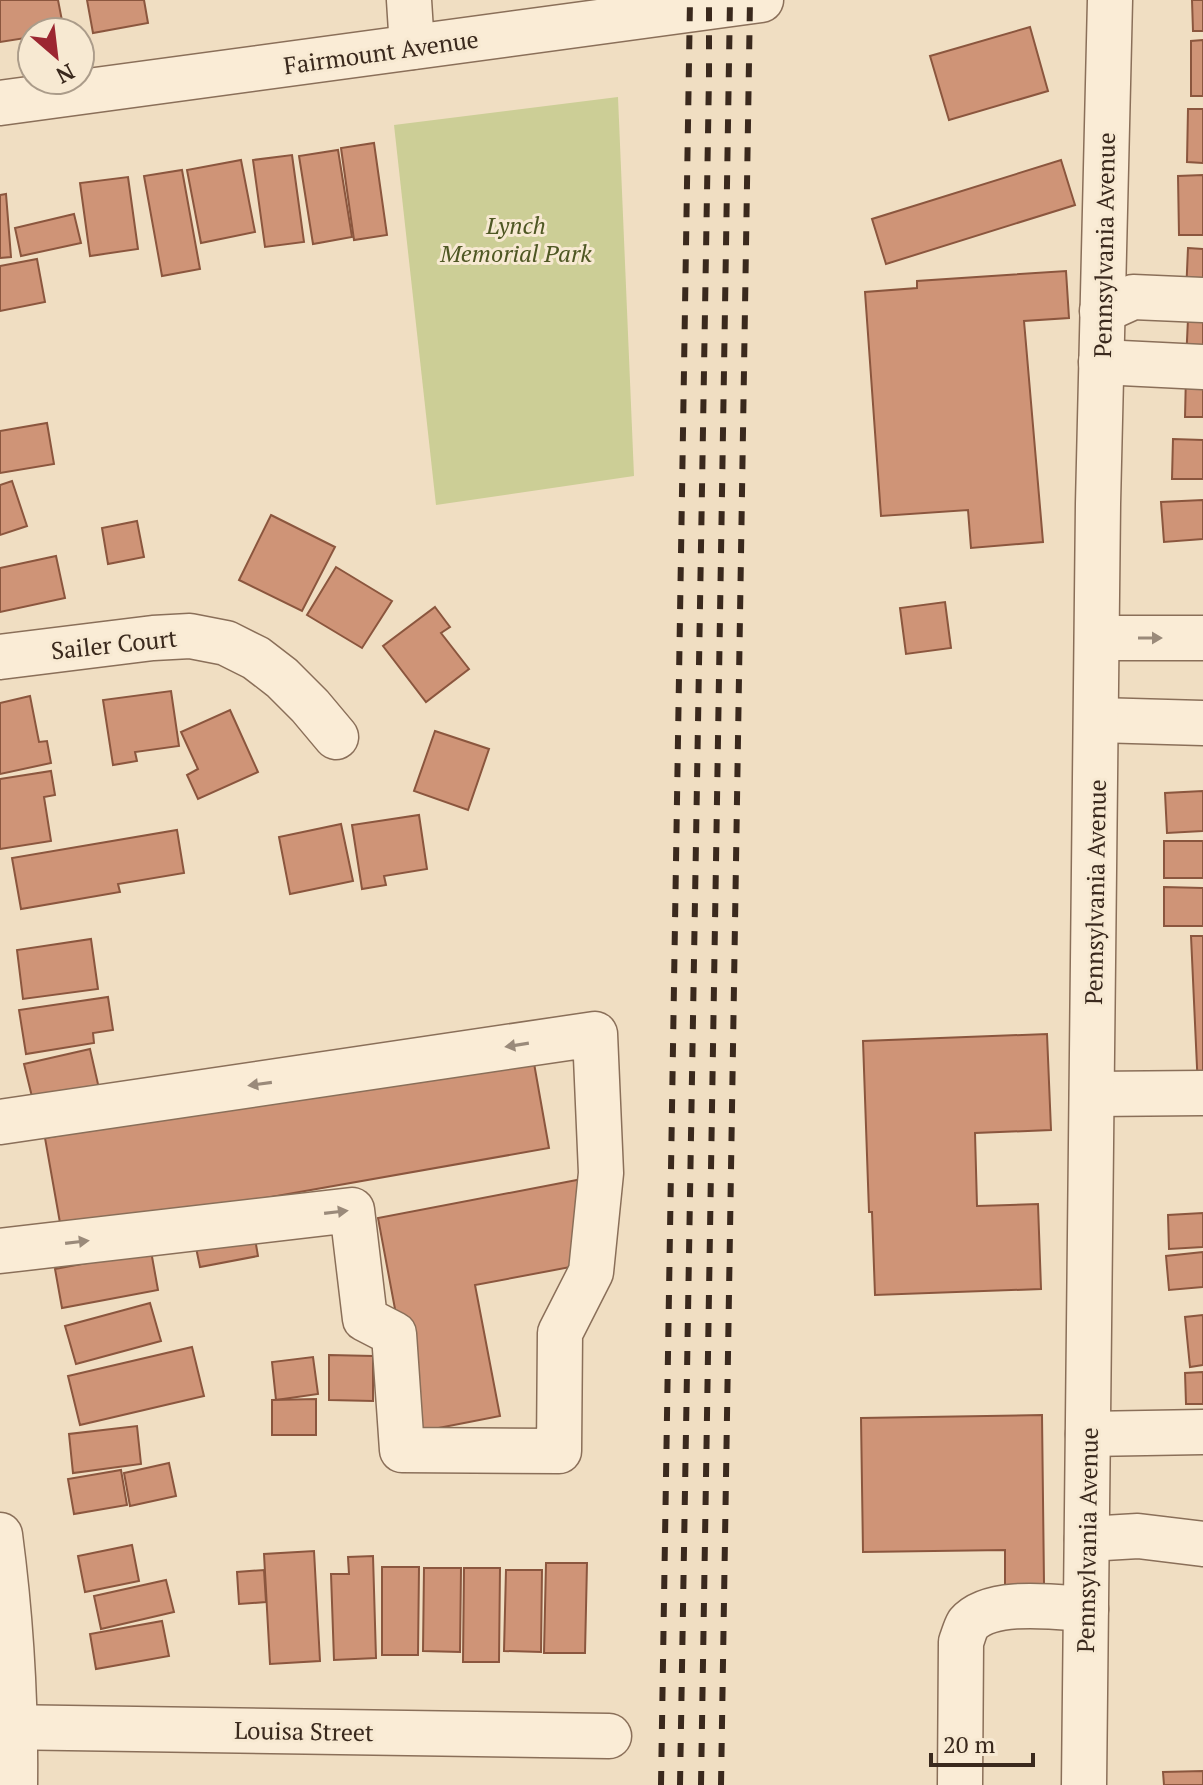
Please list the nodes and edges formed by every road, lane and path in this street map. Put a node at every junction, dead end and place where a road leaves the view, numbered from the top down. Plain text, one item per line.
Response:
1 (409, 0) edge
2 (761, 0) edge
3 (1110, 0) edge
4 (412, 47) junction
5 (0, 103) edge
6 (1203, 300) edge
7 (1102, 311) junction
8 (1203, 314) edge
9 (1101, 362) junction
10 (1203, 367) edge
11 (1097, 638) junction
12 (1203, 638) edge
13 (0, 657) edge
14 (1097, 720) junction
15 (1203, 723) edge
16 (336, 737) dead end
17 (1203, 1093) edge
18 (1092, 1094) junction
19 (0, 1122) edge
20 (0, 1251) edge
21 (1203, 1432) edge
22 (1088, 1434) junction
23 (0, 1535) edge
24 (1087, 1539) junction
25 (1203, 1544) edge
26 (1086, 1609) junction
27 (8, 1727) edge
28 (609, 1736) dead end
29 (15, 1785) edge
30 (960, 1785) edge
31 (1084, 1785) edge

1 - 4 street
2 - 4 street, Fairmount Avenue
3 - 7 street, Pennsylvania Avenue
4 - 5 street, Fairmount Avenue
6 - 7 street
7 - 8 street
7 - 9 street, Pennsylvania Avenue
9 - 10 street
9 - 11 street, Pennsylvania Avenue
11 -> 12 street
11 - 14 street, Pennsylvania Avenue
13 - 16 street, Sailer Court
14 - 15 street
14 - 18 street, Pennsylvania Avenue
17 - 18 street
18 - 22 street, Pennsylvania Avenue
20 -> 19 street
21 - 22 street
22 - 24 street, Pennsylvania Avenue
23 - 27 street
24 - 25 street
24 - 26 street, Pennsylvania Avenue
26 - 30 street
26 - 31 street, Pennsylvania Avenue
27 - 28 street, Louisa Street
27 - 29 street

